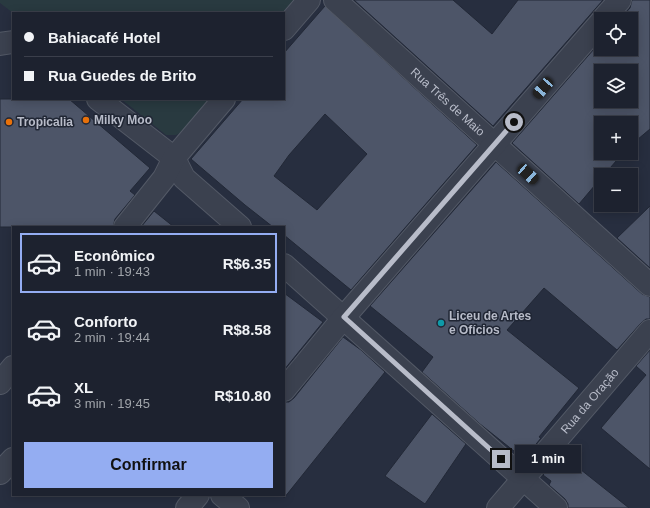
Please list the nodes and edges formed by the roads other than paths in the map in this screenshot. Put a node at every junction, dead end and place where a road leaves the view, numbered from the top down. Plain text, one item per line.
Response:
1 (309, 0) edge
2 (335, 0) edge
3 (620, 0) edge
4 (609, 12) edge
5 (285, 28) edge
6 (594, 30) edge
7 (99, 100) edge
8 (223, 100) edge
9 (495, 144) junction
10 (174, 158) junction
11 (126, 226) edge
12 (239, 226) edge
13 (285, 266) edge
14 (650, 284) edge
15 (344, 317) junction
16 (650, 331) edge
17 (12, 368) edge
18 (0, 383) edge
19 (285, 389) edge
20 (12, 460) edge
21 (0, 472) edge
22 (523, 480) junction
23 (197, 496) edge
24 (223, 496) edge
25 (187, 508) edge
26 (238, 508) edge
27 (498, 508) edge
28 (556, 508) edge

1 - 5 street
2 - 9 street, Rua Três de Maio
3 - 4 street
6 - 9 street
7 - 10 street
8 - 10 street
9 - 14 street, Rua Três de Maio
9 - 15 street
10 - 11 street
10 - 12 street
13 - 15 street
15 - 19 street
15 - 22 street
16 - 22 street, Rua da Oração
17 - 18 street
20 - 21 street
22 - 27 street, Rua da Oração
22 - 28 street
23 - 25 street
24 - 26 street

